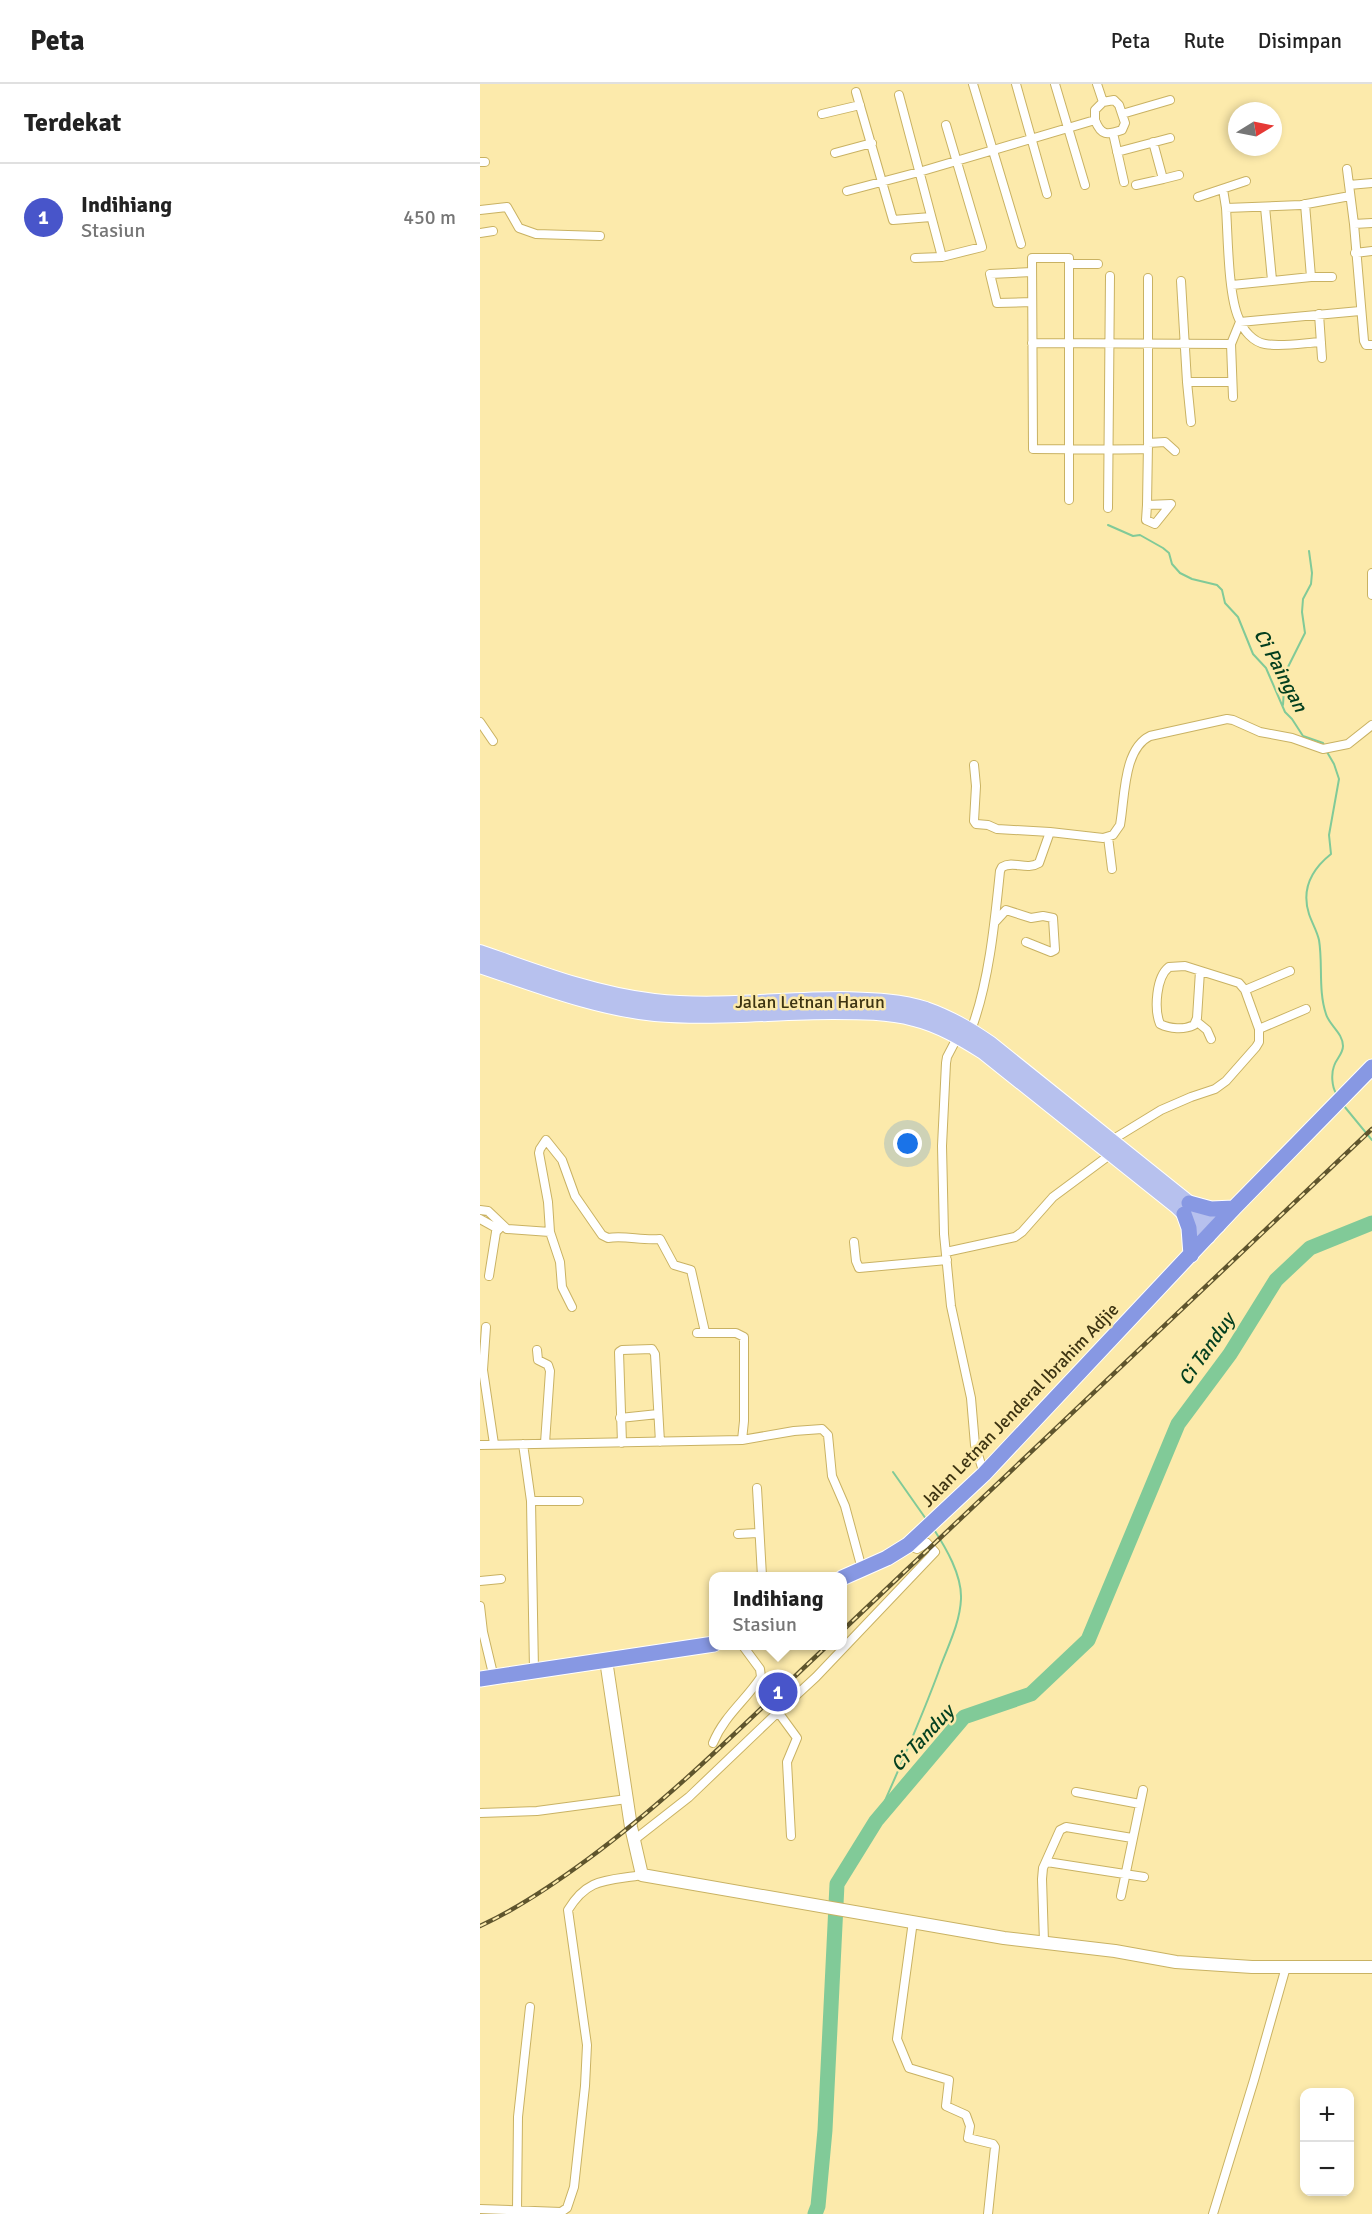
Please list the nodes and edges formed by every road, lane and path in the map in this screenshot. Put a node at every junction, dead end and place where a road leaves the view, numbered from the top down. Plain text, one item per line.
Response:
1 (973, 84) edge
2 (1016, 84) edge
3 (1055, 84) edge
4 (1097, 84) edge
5 (856, 92) dead end
6 (899, 95) dead end
7 (1170, 100) dead end
8 (1103, 102) junction
9 (860, 105) junction
10 (822, 114) dead end
11 (1122, 114) junction
12 (1095, 120) junction
13 (946, 125) dead end
14 (1068, 128) junction
15 (1113, 133) junction
16 (1032, 138) junction
17 (1170, 138) dead end
18 (1153, 142) junction
19 (872, 143) junction
20 (993, 150) junction
21 (1117, 152) junction
22 (835, 153) dead end
23 (956, 160) junction
24 (1347, 169) dead end
25 (919, 172) junction
26 (1179, 175) dead end
27 (1163, 179) junction
28 (883, 181) junction
29 (1246, 181) dead end
30 (1124, 182) dead end
31 (1372, 183) edge
32 (1085, 185) dead end
33 (1136, 185) dead end
34 (1349, 185) junction
35 (1223, 189) junction
36 (847, 191) dead end
37 (1047, 194) dead end
38 (1350, 196) junction
39 (1198, 197) dead end
40 (1305, 204) junction
41 (1265, 207) junction
42 (1226, 208) junction
43 (480, 210) edge
44 (931, 217) junction
45 (1372, 223) edge
46 (1354, 224) junction
47 (494, 231) dead end
48 (480, 233) edge
49 (600, 236) dead end
50 (1021, 244) dead end
51 (1372, 251) edge
52 (1355, 253) junction
53 (942, 257) junction
54 (915, 258) dead end
55 (1069, 264) junction
56 (1098, 264) dead end
57 (1032, 272) junction
58 (1110, 276) dead end
59 (1311, 277) junction
60 (1332, 277) dead end
61 (1148, 278) dead end
62 (1272, 280) junction
63 (1181, 281) dead end
64 (1232, 285) junction
65 (1032, 302) junction
66 (1360, 311) junction
67 (1319, 314) junction
68 (1240, 322) junction
69 (1321, 342) junction
70 (1032, 343) junction
71 (1069, 344) junction
72 (1109, 344) junction
73 (1149, 344) junction
74 (1186, 344) junction
75 (1231, 344) junction
76 (1372, 345) edge
77 (1322, 358) dead end
78 (1187, 382) junction
79 (1232, 382) junction
80 (1233, 397) dead end
81 (1191, 422) dead end
82 (1148, 446) junction
83 (1069, 449) junction
84 (1108, 450) junction
85 (1175, 451) dead end
86 (1069, 500) dead end
87 (1147, 505) dead end
88 (1108, 508) dead end
89 (1372, 573) edge
90 (1372, 595) edge
91 (480, 722) edge
92 (1372, 725) edge
93 (493, 741) dead end
94 (974, 765) dead end
95 (1050, 832) junction
96 (1108, 837) junction
97 (1112, 869) dead end
98 (995, 922) junction
99 (1026, 942) dead end
100 (480, 952) edge
101 (480, 966) edge
102 (1290, 970) dead end
103 (1200, 971) junction
104 (1245, 990) junction
105 (603, 998) junction
106 (1306, 1009) dead end
107 (1196, 1021) junction
108 (1259, 1029) junction
109 (964, 1033) junction
110 (1211, 1039) dead end
111 (1372, 1067) edge
112 (1013, 1069) junction
113 (1112, 1140) junction
114 (1111, 1154) junction
115 (1187, 1208) junction
116 (1234, 1208) junction
117 (480, 1210) edge
118 (480, 1220) edge
119 (500, 1227) junction
120 (1213, 1231) junction
121 (549, 1232) junction
122 (854, 1242) dead end
123 (1191, 1255) junction
124 (946, 1256) junction
125 (489, 1276) dead end
126 (572, 1307) dead end
127 (486, 1326) dead end
128 (537, 1350) dead end
129 (658, 1414) junction
130 (621, 1418) junction
131 (742, 1440) junction
132 (660, 1442) junction
133 (545, 1443) junction
134 (622, 1443) junction
135 (494, 1444) junction
136 (523, 1444) junction
137 (480, 1445) edge
138 (984, 1474) junction
139 (757, 1488) dead end
140 (531, 1501) junction
141 (579, 1501) dead end
142 (758, 1533) junction
143 (738, 1534) dead end
144 (908, 1545) junction
145 (862, 1569) junction
146 (762, 1572) edge
147 (847, 1576) edge
148 (501, 1579) dead end
149 (480, 1581) edge
150 (480, 1606) edge
151 (847, 1644) edge
152 (709, 1645) edge
153 (746, 1650) edge
154 (841, 1650) edge
155 (606, 1660) junction
156 (534, 1670) junction
157 (487, 1678) edge
158 (777, 1712) junction
159 (713, 1743) dead end
160 (1143, 1790) dead end
161 (1076, 1791) dead end
162 (627, 1799) junction
163 (1140, 1804) junction
164 (480, 1813) edge
165 (791, 1836) dead end
166 (1132, 1838) junction
167 (634, 1840) junction
168 (1047, 1862) junction
169 (642, 1875) junction
170 (1127, 1875) junction
171 (1144, 1877) dead end
172 (1121, 1896) dead end
173 (913, 1921) junction
174 (1044, 1942) junction
175 (1286, 1967) junction
176 (1372, 1967) edge
177 (530, 2007) dead end
178 (480, 2209) edge
179 (518, 2209) junction
180 (561, 2213) edge
181 (988, 2214) edge
182 (1213, 2214) edge

1 - 20 street
2 - 16 street
3 - 14 street
4 - 8 street
5 - 9 street
6 - 25 street
7 - 11 street
8 - 11 street
8 - 12 street
9 - 10 street
9 - 19 street
11 - 15 street
12 - 14 street
12 - 15 street
13 - 23 street
14 - 16 street
14 - 32 street
15 - 21 street
16 - 20 street
16 - 37 street
17 - 18 street
18 - 21 street
18 - 27 street
19 - 22 street
19 - 28 street
20 - 23 street
20 - 50 street
21 - 30 street
23 - 25 street
23 - 53 street
24 - 34 street
25 - 28 street
25 - 44 street
26 - 27 street
27 - 33 street
28 - 36 street
28 - 44 street
29 - 35 street
31 - 34 street
34 - 38 street
35 - 39 street
35 - 42 street
38 - 40 street
38 - 46 street
40 - 41 street
40 - 59 street
41 - 42 street
41 - 62 street
42 - 64 street
43 - 49 street
44 - 53 street
45 - 46 street
46 - 52 street
47 - 48 street
51 - 52 street
52 - 66 street
53 - 54 street
55 - 56 street
55 - 57 street
55 - 71 street
57 - 65 street
57 - 65 street
58 - 72 street
59 - 60 street
59 - 62 street
61 - 73 street
62 - 64 street
63 - 74 street
64 - 68 street
65 - 70 street
66 - 67 street
66 - 76 street
67 - 68 street
67 - 69 street
68 - 69 street
68 - 75 street
69 - 77 street
70 - 71 street
70 - 83 street
71 - 72 street
71 - 83 street
72 - 73 street
72 - 84 street
73 - 74 street
73 - 82 street
74 - 75 street
74 - 78 street
75 - 79 street
78 - 79 street
78 - 81 street
79 - 80 street
82 - 84 street
82 - 85 street
82 - 87 street
83 - 84 street
83 - 86 street
84 - 88 street
89 - 90 street
91 - 93 street
92 - 96 street
94 - 95 street
95 - 96 street
95 - 98 street
96 - 97 street
98 - 99 street
98 - 109 street
100 - 105 main road, Jalan Letnan Harun
101 - 105 main road, Jalan Letnan Harun
102 - 104 street
103 - 104 street
103 - 107 street
103 - 107 street
104 - 108 street
105 - 109 main road, Jalan Letnan Harun
106 - 108 street
107 - 110 street
108 - 113 street
109 - 112 main road, Jalan Letnan Harun
109 - 124 street
111 - 116 highway, Jalan Letnan Jenderal Ibrahim Adjie
112 - 113 main road, Jalan Letnan Harun
112 - 114 main road, Jalan Letnan Harun
113 - 115 main road, Jalan Letnan Harun
114 - 115 main road, Jalan Letnan Harun
114 - 124 street
115 - 116 highway
115 - 120 main road, Jalan Letnan Harun
115 - 123 highway
116 - 120 highway, Jalan Letnan Jenderal Ibrahim Adjie
117 - 119 street
118 - 119 street
119 - 121 street
119 - 125 street
120 - 123 highway, Jalan Letnan Jenderal Ibrahim Adjie
121 - 126 street
121 - 131 street
122 - 124 street
123 - 138 highway, Jalan Letnan Jenderal Ibrahim Adjie
124 - 138 street
127 - 135 street
128 - 133 street
129 - 130 street
129 - 130 street
129 - 132 street
130 - 134 street
131 - 132 street
131 - 145 street
132 - 134 street
133 - 134 street
133 - 136 street
135 - 136 street
135 - 137 street
136 - 140 street
138 - 144 highway, Jalan Letnan Jenderal Ibrahim Adjie
139 - 142 street
140 - 141 street
140 - 156 street
142 - 143 street
142 - 146 street
144 - 145 highway, Jalan Letnan Jenderal Ibrahim Adjie
144 - 151 street
145 - 147 highway, Jalan Letnan Jenderal Ibrahim Adjie
148 - 149 street
150 - 157 street
152 - 155 highway
153 - 159 street
154 - 158 street
155 - 156 highway
155 - 162 street
156 - 157 highway
158 - 165 street
158 - 167 street
160 - 163 street
161 - 163 street
162 - 164 street
162 - 167 street
163 - 166 street
166 - 168 street
166 - 170 street
167 - 169 street
168 - 170 street
168 - 174 street
169 - 173 street
169 - 180 street
170 - 171 street
170 - 172 street
173 - 174 street
173 - 181 street
174 - 175 street
175 - 176 street
175 - 182 street
177 - 179 street
178 - 179 street
179 - 180 street

